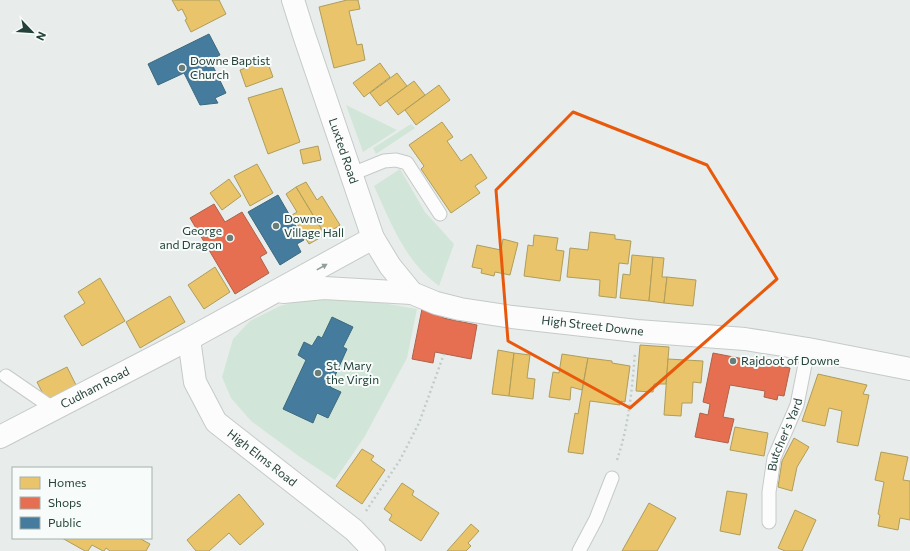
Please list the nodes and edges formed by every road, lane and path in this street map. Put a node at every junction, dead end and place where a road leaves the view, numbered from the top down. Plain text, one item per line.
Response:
1 (293, 0) edge
2 (352, 174) junction
3 (440, 214) dead end
4 (373, 238) junction
5 (276, 293) junction
6 (412, 293) junction
7 (637, 331) junction
8 (189, 339) junction
9 (808, 349) junction
10 (444, 354) dead end
11 (910, 369) edge
12 (6, 376) dead end
13 (54, 409) junction
14 (0, 437) edge
15 (612, 478) joint
16 (769, 522) dead end
17 (354, 530) junction
18 (374, 551) edge
19 (579, 551) edge

1 - 2 street, Luxted Road
2 - 3 lane
2 - 4 street, Luxted Road
5 -> 4 street, High Street Downe
4 - 6 street, Luxted Road
5 - 6 street, High Street Downe
5 - 8 street, High Street Downe
6 - 7 street, High Street Downe
7 - 9 street, High Street Downe
7 - 15 path
8 - 13 street, Cudham Road
8 - 17 street, High Elms Road
9 - 11 street, High Street Downe
9 - 16 lane, Butcher's Yard
10 - 17 path
12 - 13 lane
13 - 14 street, Cudham Road
15 - 19 lane
17 - 18 street, High Elms Road

